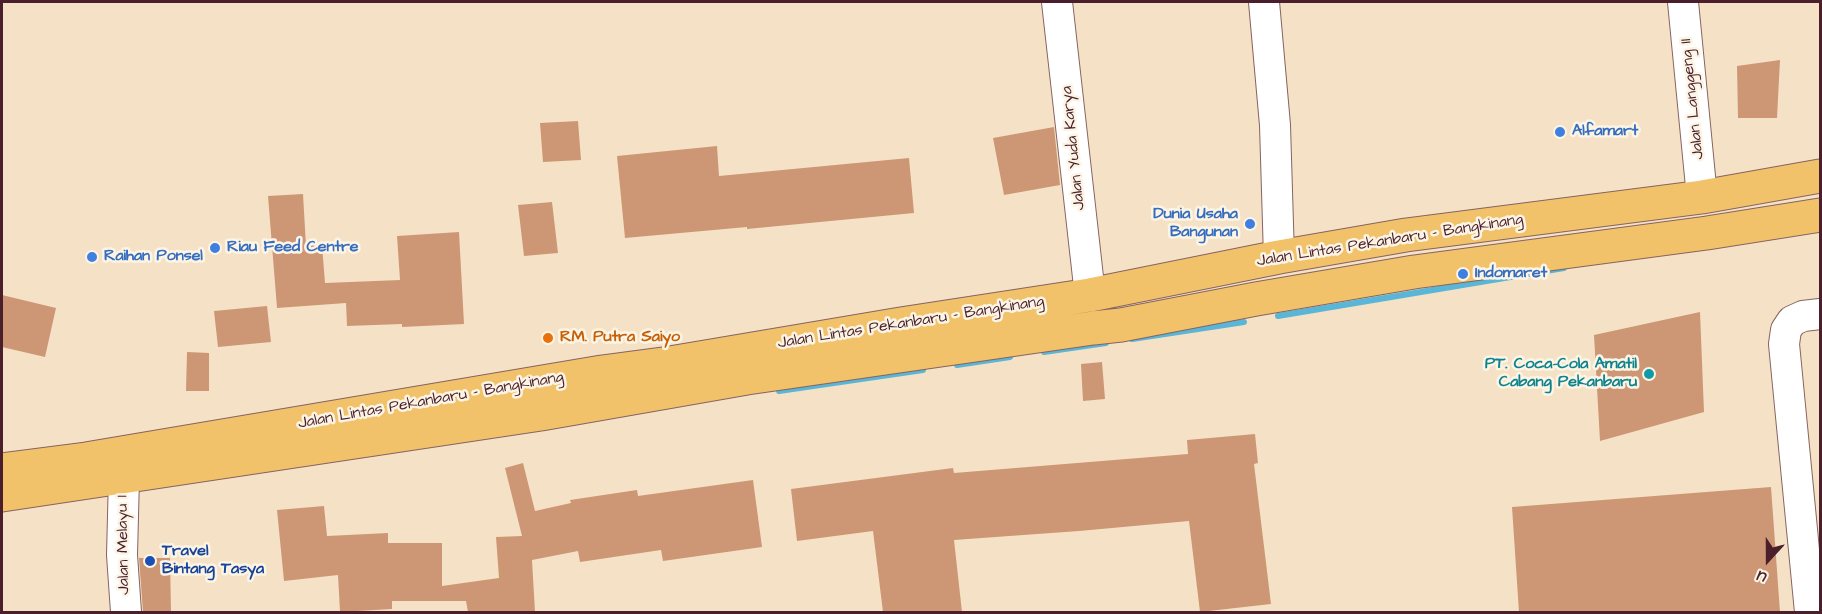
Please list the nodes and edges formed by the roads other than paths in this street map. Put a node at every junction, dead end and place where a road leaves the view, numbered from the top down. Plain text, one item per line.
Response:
1 (1057, 2) edge
2 (1264, 2) edge
3 (1683, 2) edge
4 (1821, 176) edge
5 (1702, 196) junction
6 (1821, 215) edge
7 (1406, 235) junction
8 (1279, 258) junction
9 (1414, 272) junction
10 (1090, 295) junction
11 (1821, 314) edge
12 (2, 470) edge
13 (124, 477) junction
14 (2, 495) edge
15 (126, 612) edge
16 (1810, 612) edge

1 - 10 street, Jalan Yuda Karya
2 - 8 street
3 - 5 street, Jalan Langgeng II
4 - 5 highway, Jalan Lintas Pekanbaru - Bangkinang
5 - 7 highway, Jalan Lintas Pekanbaru - Bangkinang
6 - 9 highway, Jalan Lintas Pekanbaru - Bangkinang
7 - 8 highway, Jalan Lintas Pekanbaru - Bangkinang
7 - 9 highway
8 - 10 highway, Jalan Lintas Pekanbaru - Bangkinang
9 - 13 highway, Jalan Lintas Pekanbaru - Bangkinang
10 - 12 highway, Jalan Lintas Pekanbaru - Bangkinang
11 - 16 street
13 - 14 highway, Jalan Lintas Pekanbaru - Bangkinang
13 - 15 street, Jalan Melayu 1

